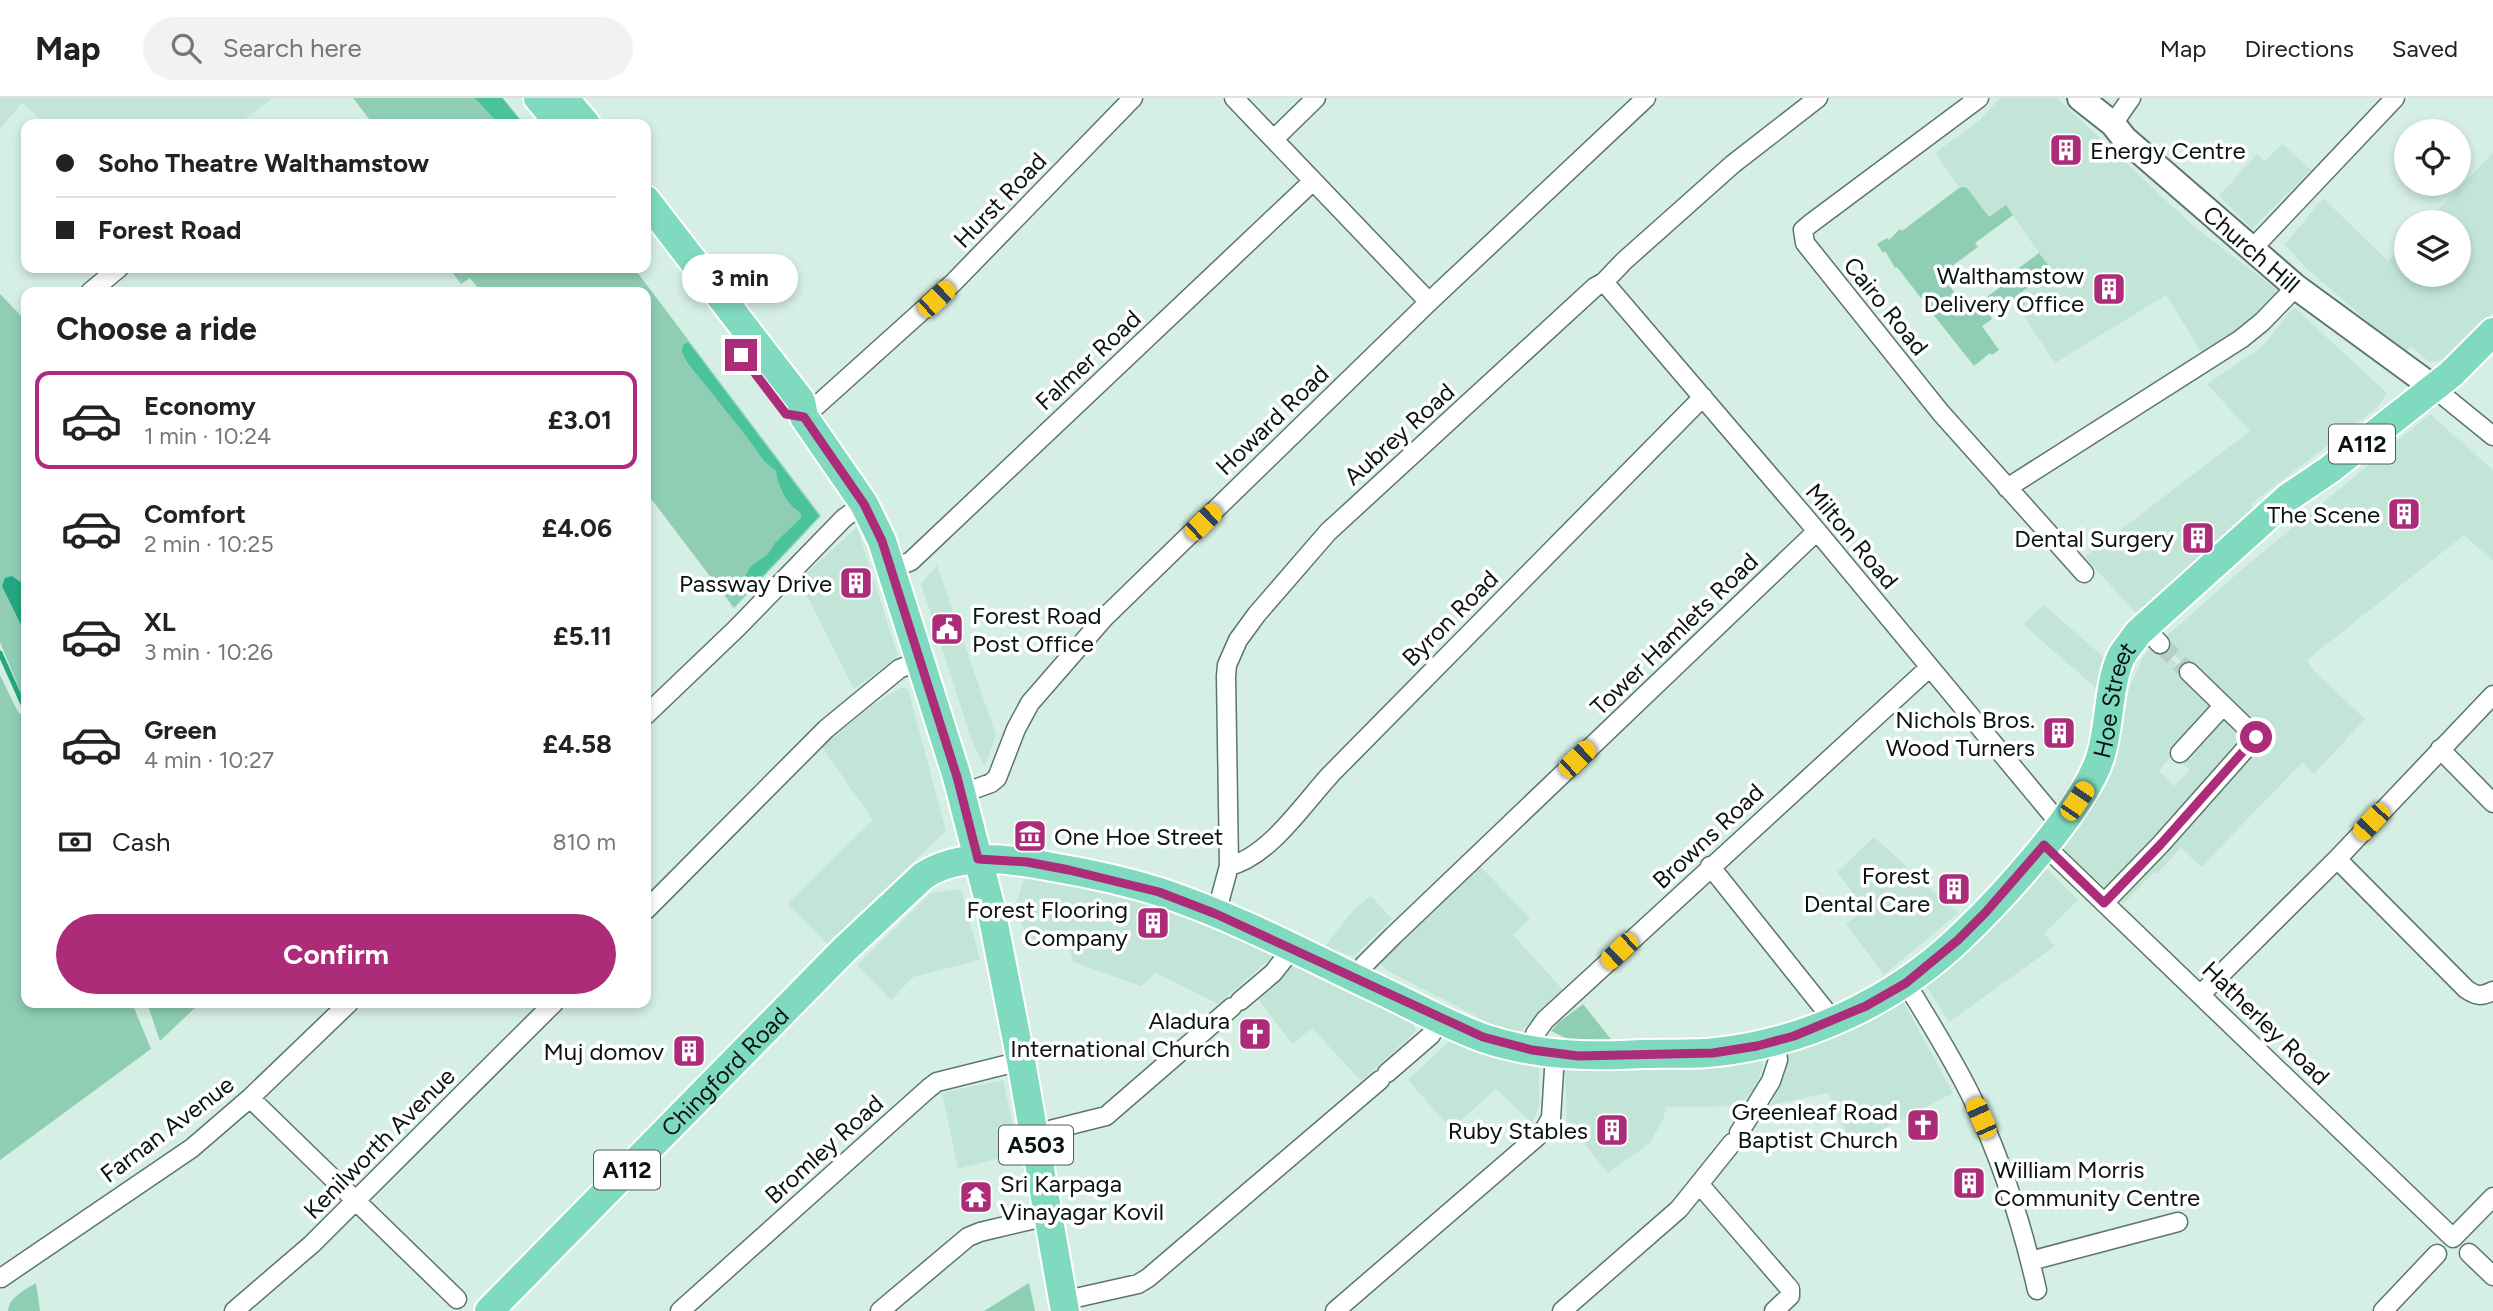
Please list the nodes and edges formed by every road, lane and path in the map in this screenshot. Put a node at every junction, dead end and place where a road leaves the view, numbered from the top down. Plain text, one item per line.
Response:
1 (538, 98) edge
2 (564, 98) edge
3 (1133, 98) edge
4 (1234, 98) edge
5 (1316, 98) edge
6 (1646, 98) edge
7 (1818, 98) edge
8 (1979, 98) edge
9 (2080, 98) edge
10 (2131, 98) edge
11 (2395, 98) edge
12 (556, 119) edge
13 (582, 119) edge
14 (2113, 124) junction
15 (1273, 139) junction
16 (1313, 181) junction
17 (651, 206) edge
18 (651, 233) edge
19 (2252, 249) junction
20 (113, 273) edge
21 (1604, 282) junction
22 (96, 287) edge
23 (2296, 287) junction
24 (1429, 302) junction
25 (2493, 332) edge
26 (2434, 388) junction
27 (1703, 397) junction
28 (804, 417) junction
29 (2493, 436) edge
30 (2007, 488) junction
31 (864, 504) junction
32 (1817, 531) junction
33 (892, 569) junction
34 (2084, 573) dead end
35 (921, 660) junction
36 (1930, 667) junction
37 (2189, 672) tunnel mouth
38 (2493, 695) edge
39 (2223, 706) junction
40 (652, 709) edge
41 (2440, 749) junction
42 (2180, 753) dead end
43 (969, 792) junction
44 (2493, 803) edge
45 (2052, 834) junction
46 (978, 859) junction
47 (2337, 859) junction
48 (1228, 866) junction
49 (1710, 866) junction
50 (2104, 903) junction
51 (651, 905) edge
52 (1216, 914) junction
53 (1292, 949) junction
54 (1356, 979) junction
55 (1906, 983) junction
56 (2493, 992) edge
57 (2201, 994) junction
58 (344, 1008) edge
59 (549, 1008) edge
60 (1438, 1018) junction
61 (1833, 1020) junction
62 (1776, 1042) junction
63 (1544, 1052) junction
64 (1014, 1062) junction
65 (250, 1098) junction
66 (1034, 1134) junction
67 (1700, 1185) junction
68 (2493, 1197) edge
69 (355, 1202) junction
70 (1048, 1216) junction
71 (2178, 1222) dead end
72 (2469, 1253) dead end
73 (2437, 1255) dead end
74 (2030, 1261) junction
75 (2493, 1276) edge
76 (1, 1278) edge
77 (2036, 1290) dead end
78 (457, 1299) dead end
79 (1063, 1306) edge
80 (234, 1311) edge
81 (489, 1311) edge
82 (680, 1311) edge
83 (880, 1311) edge
84 (1335, 1311) edge
85 (1562, 1311) edge
86 (1774, 1311) edge
87 (2383, 1311) edge

1 - 12 main road
2 - 13 main road
3 - 28 street, Hurst Road
4 - 15 street
5 - 15 street
6 - 24 street, Howard Road
7 - 21 street, Aubrey Road
8 - 30 street, Cairo Road
9 - 14 street, Church Hill
10 - 14 street
11 - 19 street
14 - 19 street, Church Hill
15 - 16 street
16 - 24 street
16 - 33 street, Falmer Road
17 - 28 main road, A503
18 - 28 main road, A503
19 - 23 street, Church Hill
20 - 22 street
21 - 27 street, Milton Road
21 - 48 street, Aubrey Road
23 - 26 street, Church Hill
23 - 30 street
24 - 43 street, Howard Road
25 - 26 main road, Hoe Street / A112
26 - 29 street
26 - 45 main road, Hoe Street / A112
27 - 32 street, Milton Road
27 - 48 street, Byron Road
28 - 31 main road, A503
30 - 34 street, Cairo Road
31 - 33 main road, A503
31 - 40 street
32 - 36 street, Milton Road
32 - 54 street, Tower Hamlets Road
33 - 35 main road, A503
35 - 43 main road, A503
35 - 51 street
36 - 45 street, Milton Road
36 - 49 street, Browns Road
37 - 39 street
38 - 41 street
39 - 42 street
39 - 50 street
41 - 44 street
41 - 47 street
43 - 46 main road, A503
45 - 50 street, Hatherley Road
45 - 55 main road, Hoe Street / A112
46 - 52 main road, Hoe Street / A112
46 - 64 main road, A503
46 - 81 main road, Chingford Road / A112
47 - 56 street
47 - 57 street
48 - 52 street, Aubrey Road
49 - 61 street
49 - 63 street, Browns Road
50 - 57 street, Hatherley Road
52 - 53 main road, Hoe Street / A112
53 - 54 main road, Hoe Street / A112
53 - 66 street
54 - 60 main road, Hoe Street / A112
55 - 61 main road, Hoe Street / A112
55 - 74 street
57 - 68 street, Hatherley Road
58 - 65 street, Farnan Avenue
59 - 69 street, Kenilworth Avenue
60 - 63 main road, Hoe Street / A112
60 - 79 street
61 - 62 main road, Hoe Street / A112
62 - 63 main road, Hoe Street / A112
62 - 67 street
63 - 84 street
64 - 66 main road, A503
64 - 82 street, Bromley Road
65 - 69 street
65 - 76 street, Farnan Avenue
66 - 70 main road, A503
67 - 85 street
67 - 86 street
69 - 78 street
69 - 80 street, Kenilworth Avenue
70 - 79 main road, A503
70 - 83 street
71 - 74 street
72 - 75 street
73 - 87 street
74 - 77 street

